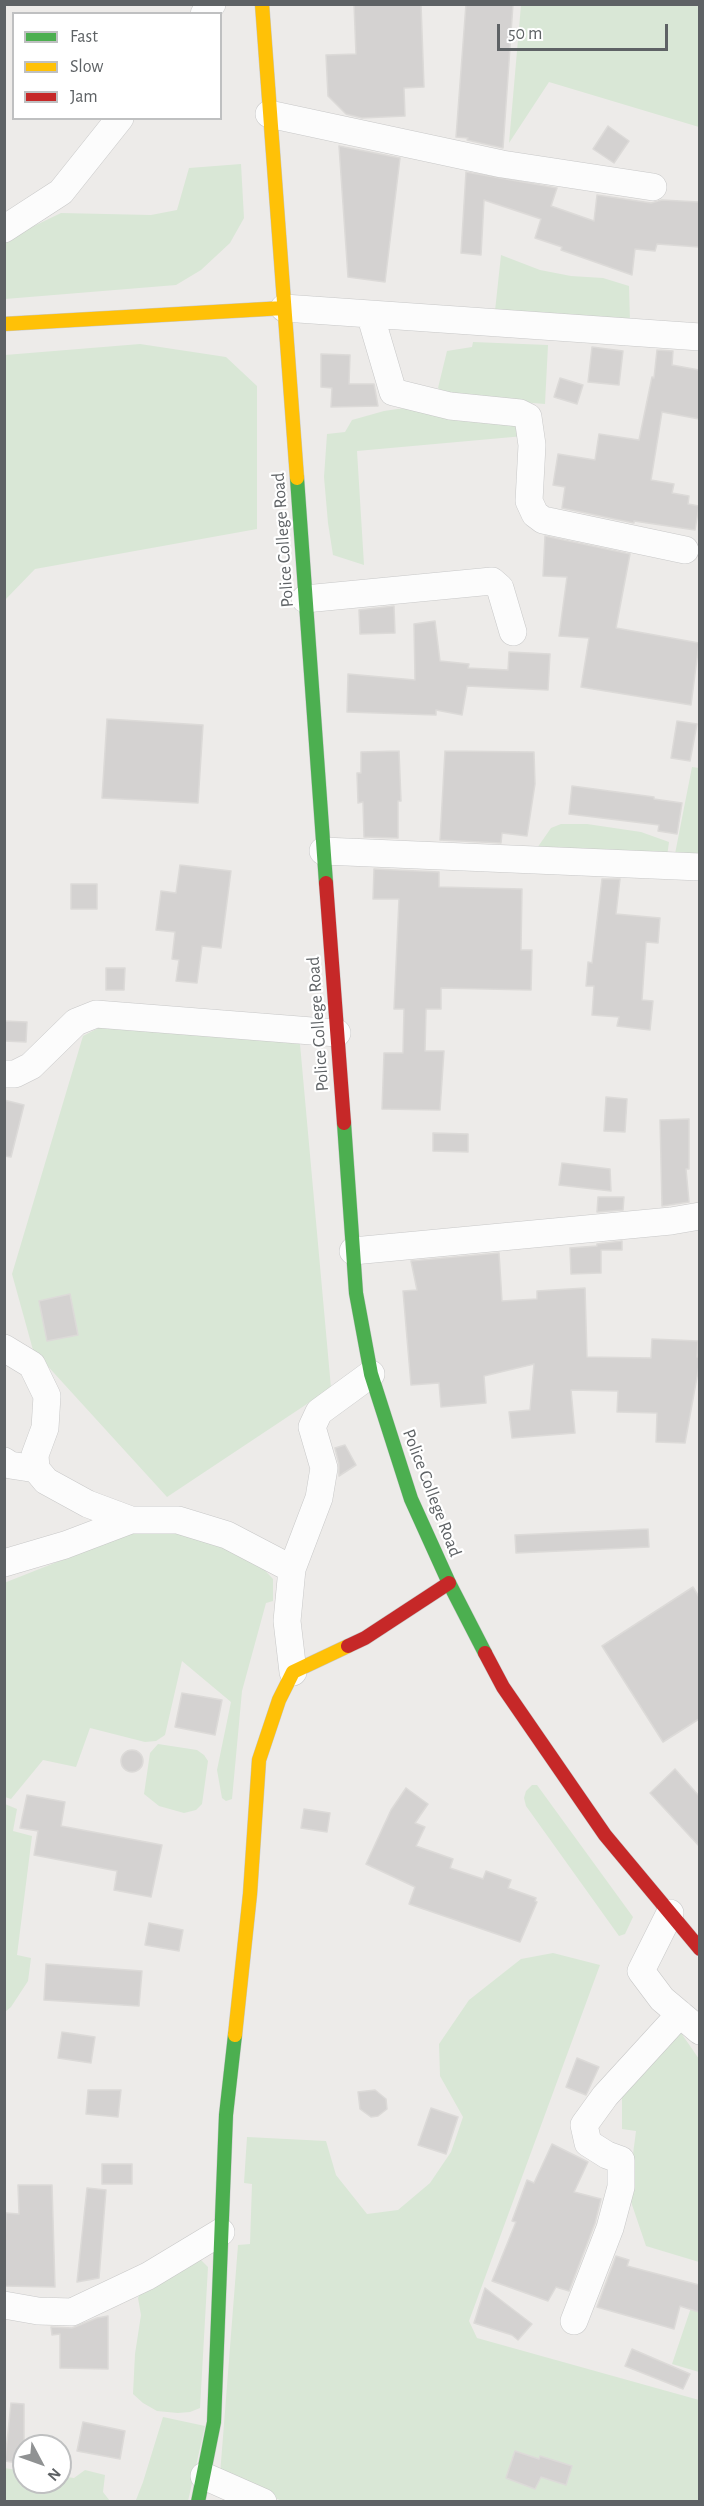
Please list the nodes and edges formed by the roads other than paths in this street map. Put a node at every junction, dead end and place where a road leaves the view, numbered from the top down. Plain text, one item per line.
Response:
1 (262, 4) edge
2 (269, 114) junction
3 (118, 120) edge
4 (653, 187) dead end
5 (4, 229) edge
6 (284, 308) junction
7 (370, 315) junction
8 (4, 324) edge
9 (699, 337) edge
10 (685, 550) dead end
11 (305, 599) junction
12 (513, 632) dead end
13 (323, 851) junction
14 (699, 867) edge
15 (337, 1033) junction
16 (4, 1074) edge
17 (699, 1216) edge
18 (353, 1251) junction
19 (4, 1348) edge
20 (371, 1374) junction
21 (4, 1461) edge
22 (36, 1469) junction
23 (131, 1520) junction
24 (4, 1563) edge
25 (292, 1569) junction
26 (448, 1583) junction
27 (293, 1672) junction
28 (670, 1912) junction
29 (699, 1949) edge
30 (690, 2023) edge
31 (220, 2232) junction
32 (4, 2305) edge
33 (574, 2321) dead end
34 (201, 2489) edge
35 (263, 2502) edge

1 - 2 street, Police College Road
2 - 4 street
2 - 6 street, Police College Road
3 - 5 street
6 - 7 street
6 - 8 street
6 - 11 street, Police College Road
7 - 9 street
7 - 10 street
11 - 12 street
11 - 13 street, Police College Road
13 - 14 street
13 - 15 street, Police College Road
15 - 16 street
15 - 18 street, Police College Road
17 - 18 street
18 - 20 street, Police College Road
19 - 22 street
20 - 25 street
20 - 26 street, Police College Road
21 - 22 street
22 - 23 street
23 - 24 street
23 - 25 street
25 - 27 street
26 - 27 street
26 - 28 street, Police College Road
27 - 31 street
28 - 29 street, Police College Road
28 - 30 street
30 - 33 street
31 - 32 street
31 - 34 street
34 - 35 street

